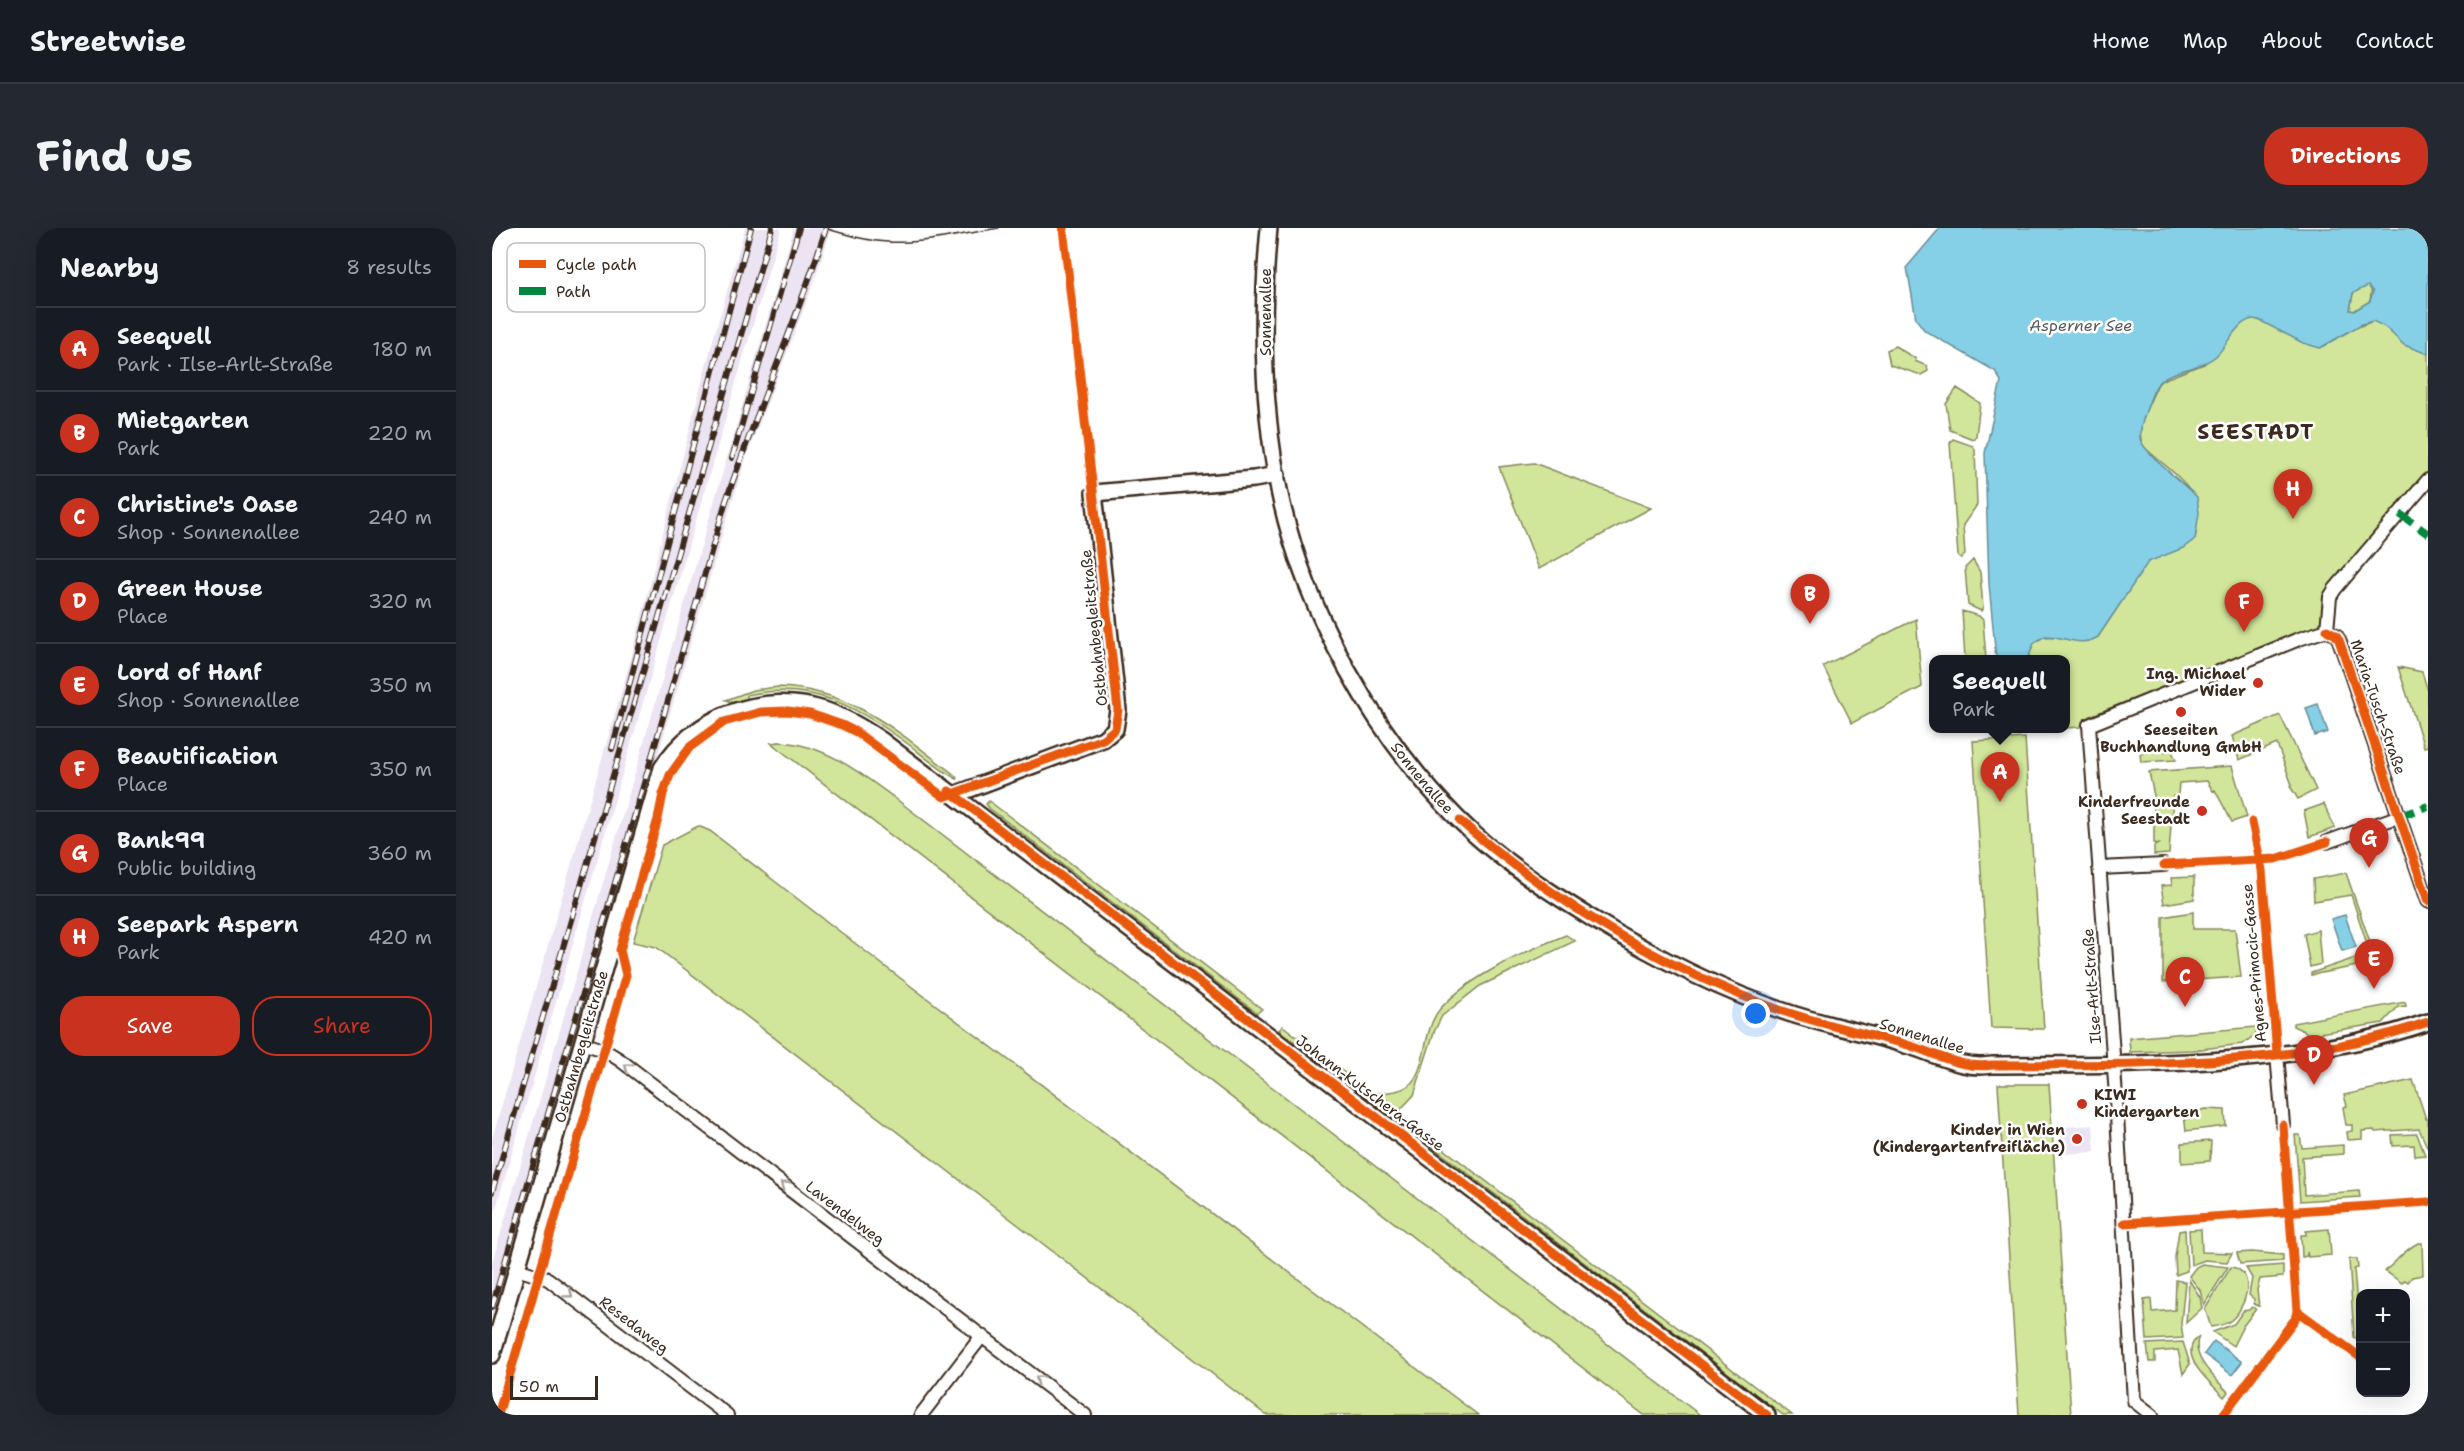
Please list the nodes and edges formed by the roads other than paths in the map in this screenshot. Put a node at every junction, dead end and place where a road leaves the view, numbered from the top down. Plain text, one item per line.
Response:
1 (1269, 228) edge
2 (1277, 475) junction
3 (2428, 480) edge
4 (2327, 630) junction
5 (710, 721) joint
6 (954, 795) junction
7 (2400, 816) junction
8 (2327, 842) dead end
9 (2164, 865) dead end
10 (2099, 868) junction
11 (2428, 901) edge
12 (2428, 1022) edge
13 (582, 1043) junction
14 (2277, 1054) junction
15 (2113, 1065) junction
16 (2283, 1125) dead end
17 (517, 1269) junction
18 (982, 1336) junction
19 (492, 1355) edge
20 (727, 1415) edge
21 (921, 1415) edge
22 (1085, 1415) edge
23 (1767, 1415) edge
24 (2152, 1415) edge

1 - 2 street, Sonnenallee
2 - 6 street, Ostbahnbegleitstraße
2 - 15 street, Sonnenallee
3 - 4 street
4 - 7 street, Maria-Tusch-Straße
4 - 10 street, Ilse-Arlt-Straße
5 - 6 street, Johann-Kutschera-Gasse
5 - 13 street, Ostbahnbegleitstraße
6 - 23 street, Johann-Kutschera-Gasse
7 - 8 street
7 - 11 street, Maria-Tusch-Straße
9 - 10 street
10 - 15 street, Ilse-Arlt-Straße
12 - 14 street, Sonnenallee
13 - 17 street, Ostbahnbegleitstraße
18 -> 13 street, Lavendelweg
14 - 15 street, Sonnenallee
14 - 16 street, Agnes-Primocic-Gasse
15 - 24 street, Ilse-Arlt-Straße
17 - 19 street, Ostbahnbegleitstraße
17 -> 20 street, Resedaweg
18 - 21 street
22 -> 18 street, Lavendelweg

